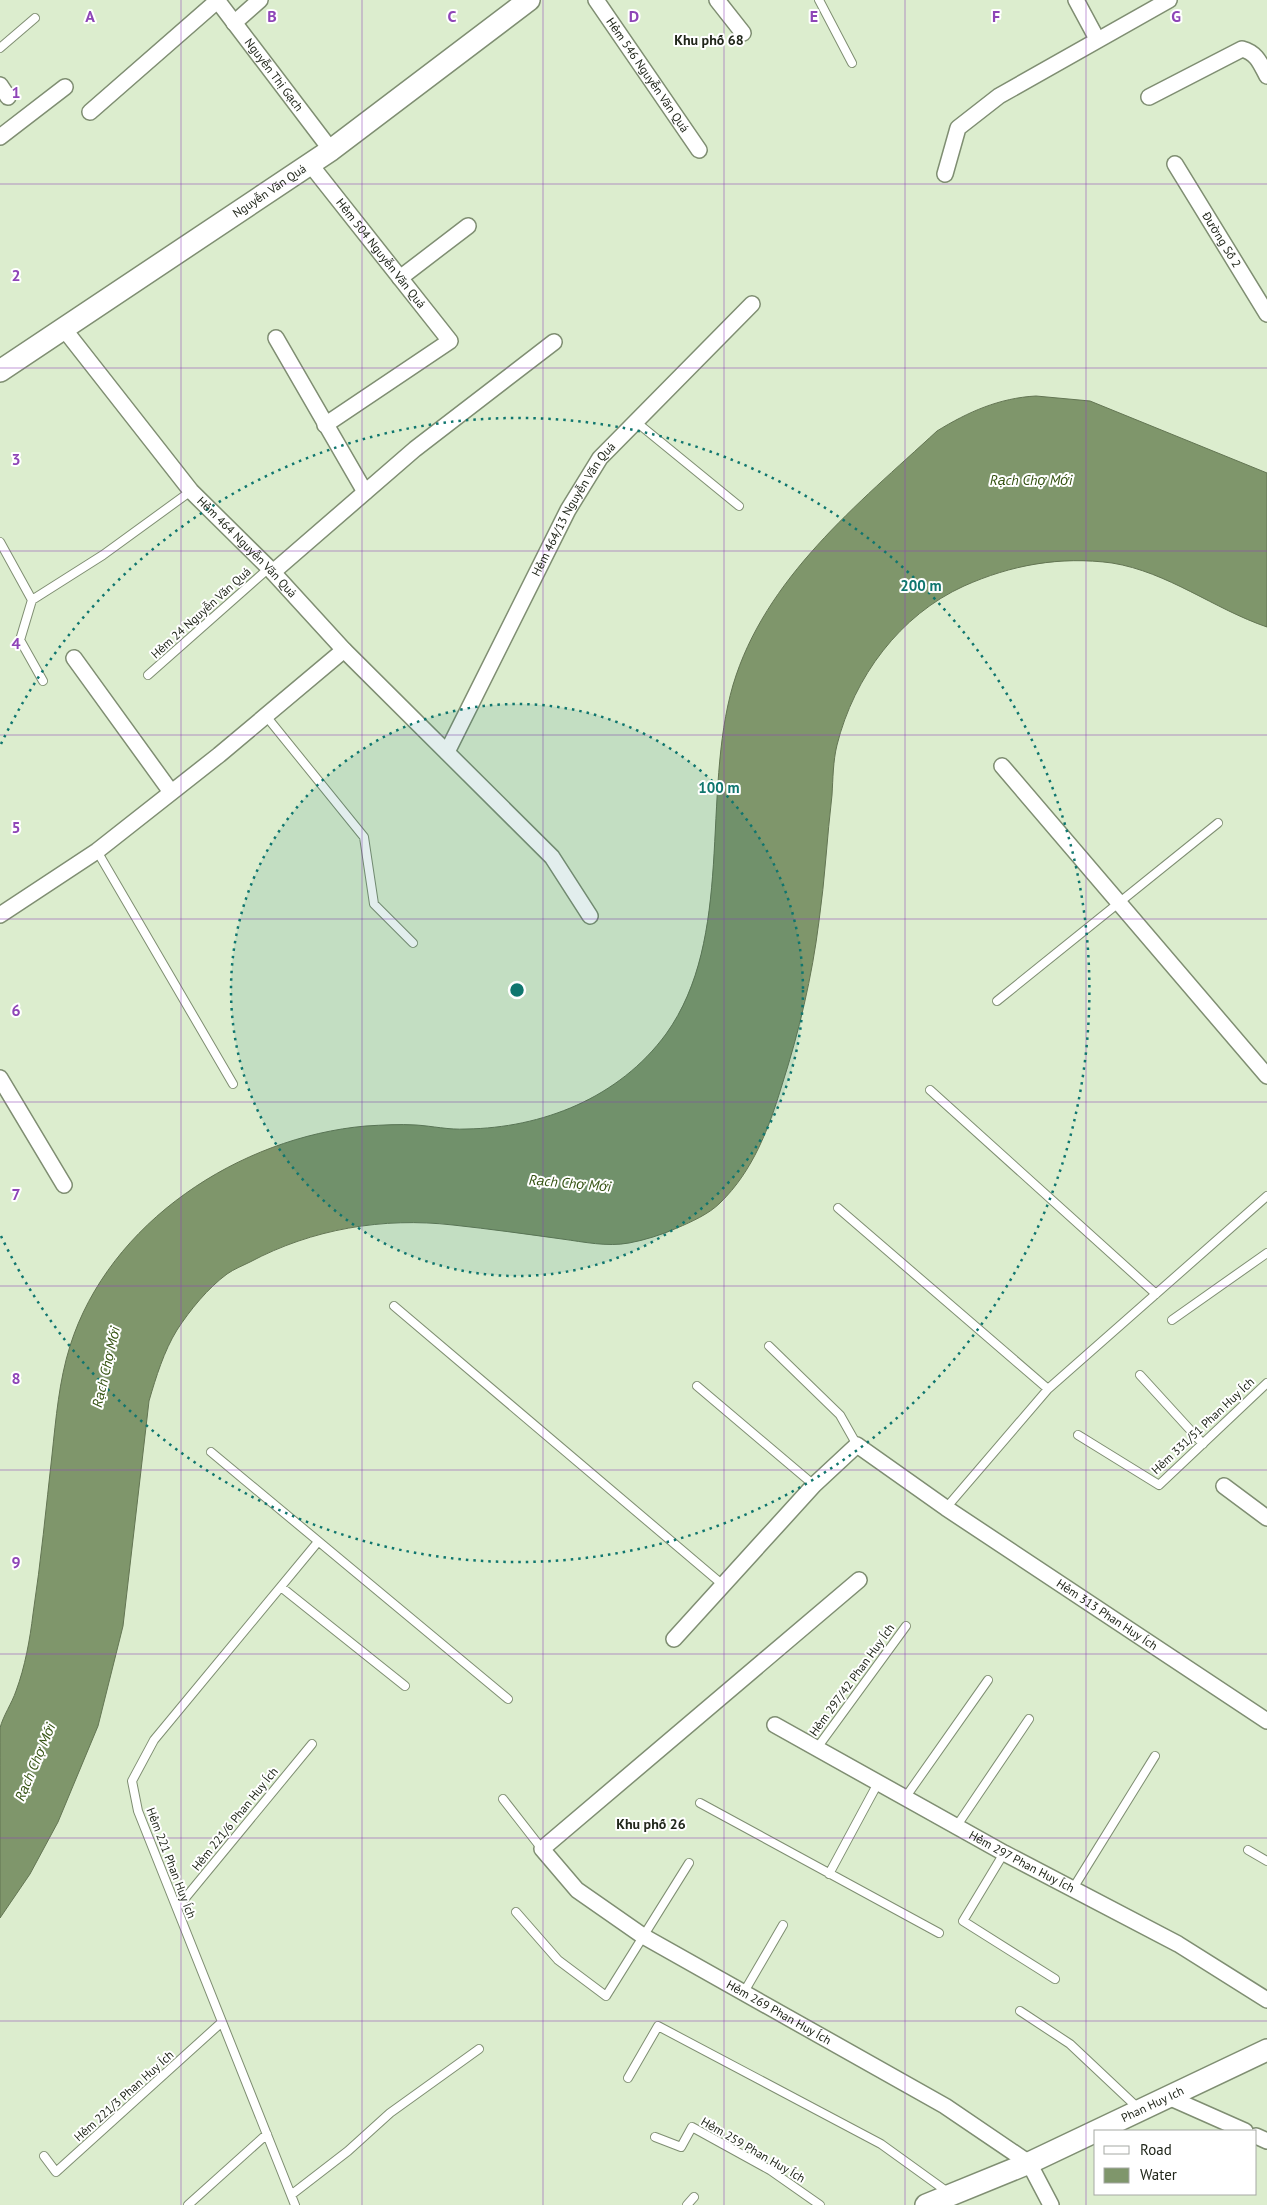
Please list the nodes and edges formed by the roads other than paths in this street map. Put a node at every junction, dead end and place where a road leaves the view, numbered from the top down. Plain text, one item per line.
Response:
1 (217, 0) edge
2 (260, 0) edge
3 (596, 0) edge
4 (717, 0) edge
5 (819, 0) edge
6 (1076, 0) edge
7 (1169, 0) edge
8 (521, 2) edge
9 (35, 18) dead end
10 (234, 23) junction
11 (743, 33) dead end
12 (1097, 38) junction
13 (0, 48) edge
14 (852, 63) dead end
15 (1267, 76) edge
16 (65, 87) dead end
17 (1149, 97) dead end
18 (90, 112) dead end
19 (0, 137) edge
20 (331, 150) junction
21 (700, 150) dead end
22 (310, 164) junction
23 (1175, 164) dead end
24 (945, 174) dead end
25 (468, 226) dead end
26 (400, 278) junction
27 (752, 304) dead end
28 (1267, 314) edge
29 (64, 329) junction
30 (276, 338) dead end
31 (554, 342) dead end
32 (0, 371) edge
33 (635, 421) junction
34 (325, 425) junction
35 (191, 491) junction
36 (365, 492) junction
37 (738, 506) dead end
38 (0, 542) edge
39 (271, 570) junction
40 (32, 600) junction
41 (344, 650) junction
42 (74, 658) dead end
43 (148, 675) dead end
44 (43, 681) dead end
45 (266, 716) junction
46 (447, 752) junction
47 (1002, 766) dead end
48 (171, 792) junction
49 (1218, 823) dead end
50 (97, 851) junction
51 (1117, 903) junction
52 (0, 915) edge
53 (590, 916) dead end
54 (413, 943) dead end
55 (997, 1001) dead end
56 (1267, 1076) edge
57 (0, 1078) edge
58 (234, 1084) dead end
59 (930, 1090) dead end
60 (64, 1184) dead end
61 (1267, 1196) edge
62 (838, 1208) dead end
63 (1267, 1253) edge
64 (1156, 1294) junction
65 (394, 1306) dead end
66 (1172, 1320) dead end
67 (769, 1346) dead end
68 (1140, 1375) dead end
69 (1267, 1383) edge
70 (697, 1386) dead end
71 (1048, 1390) junction
72 (1078, 1435) dead end
73 (856, 1444) junction
74 (1203, 1444) junction
75 (210, 1452) dead end
76 (814, 1485) junction
77 (1224, 1486) dead end
78 (946, 1508) junction
79 (1267, 1518) edge
80 (318, 1543) junction
81 (859, 1580) dead end
82 (723, 1584) junction
83 (282, 1587) junction
84 (906, 1626) dead end
85 (674, 1639) dead end
86 (988, 1680) dead end
87 (405, 1686) dead end
88 (508, 1699) dead end
89 (1029, 1719) dead end
90 (1267, 1721) edge
91 (775, 1725) dead end
92 (312, 1744) dead end
93 (816, 1748) junction
94 (1155, 1756) dead end
95 (878, 1783) junction
96 (905, 1798) junction
97 (504, 1799) dead end
98 (700, 1802) dead end
99 (956, 1827) junction
100 (542, 1849) junction
101 (1248, 1850) dead end
102 (1004, 1853) junction
103 (1267, 1862) edge
104 (689, 1863) dead end
105 (829, 1874) junction
106 (1072, 1890) junction
107 (177, 1908) junction
108 (516, 1912) dead end
109 (783, 1925) dead end
110 (939, 1933) dead end
111 (644, 1936) junction
112 (1056, 1979) dead end
113 (744, 1992) junction
114 (1267, 2000) edge
115 (1020, 2011) dead end
116 (222, 2022) junction
117 (479, 2049) dead end
118 (1267, 2050) edge
119 (628, 2078) dead end
120 (1166, 2096) junction
121 (1139, 2109) junction
122 (1096, 2130) edge
123 (1243, 2130) edge
124 (1094, 2131) edge
125 (267, 2134) junction
126 (655, 2137) dead end
127 (44, 2156) dead end
128 (1029, 2163) junction
129 (291, 2195) junction
130 (951, 2195) junction
131 (694, 2197) dead end
132 (188, 2205) edge
133 (295, 2205) edge
134 (687, 2205) edge
135 (820, 2205) edge
136 (926, 2205) edge
137 (1051, 2205) edge

1 - 10 street, Nguyễn Thị Gạch
1 - 18 street
2 - 10 street
3 - 21 street, Hẻm 546 Nguyễn Văn Quá
4 - 11 street
5 - 14 lane
6 - 12 street
7 - 12 street
8 - 20 main road, Nguyễn Văn Quá
9 - 13 lane
10 - 20 street, Nguyễn Thị Gạch
12 - 24 street
15 - 17 street
16 - 19 street
20 - 22 main road, Nguyễn Văn Quá
22 - 26 street, Hẻm 504 Nguyễn Văn Quá
22 - 29 main road, Nguyễn Văn Quá
23 - 28 street, Đường Số 2
25 - 26 street
26 - 34 street, Hẻm 504 Nguyễn Văn Quá
27 - 33 street, Hẻm 464/13 Nguyễn Văn Quá
29 - 32 main road, Nguyễn Văn Quá
29 - 35 street, Hẻm 464 Nguyễn Văn Quá
30 - 34 street
31 - 36 street
33 - 37 lane
33 - 46 street, Hẻm 464/13 Nguyễn Văn Quá
34 - 36 street
35 - 39 street, Hẻm 464 Nguyễn Văn Quá
35 - 40 lane
36 - 39 street
38 - 40 lane
39 - 41 street, Hẻm 464 Nguyễn Văn Quá
39 - 43 lane, Hẻm 24 Nguyễn Văn Quá
40 - 44 lane
41 - 45 street
41 - 46 street, Hẻm 464 Nguyễn Văn Quá
42 - 48 street
45 - 48 street
45 - 54 lane
46 - 53 street, Hẻm 464 Nguyễn Văn Quá
47 - 51 street
48 - 50 street
49 - 51 lane
50 - 52 street
50 - 58 lane
51 - 55 lane
51 - 56 street
57 - 60 street
59 - 64 lane
61 - 64 lane
62 - 71 lane
63 - 66 lane
64 - 71 lane
65 - 82 lane
67 - 73 lane
68 - 74 lane
69 - 74 lane, Hẻm 331/51 Phan Huy Ích
70 - 76 lane
71 - 78 lane
72 - 74 lane, Hẻm 331/51 Phan Huy Ích
73 - 76 street
73 - 78 street, Hẻm 313 Phan Huy Ích
75 - 80 lane
76 - 82 street
77 - 79 street
78 - 90 street, Hẻm 313 Phan Huy Ích
80 - 83 lane, Hẻm 221 Phan Huy Ích
80 - 88 lane
81 - 100 street
82 - 85 street
83 - 87 lane
83 - 107 lane, Hẻm 221 Phan Huy Ích
84 - 93 lane, Hẻm 297/42 Phan Huy Ích
86 - 96 lane
89 - 99 lane
91 - 93 street, Hẻm 297 Phan Huy Ích
92 - 107 lane, Hẻm 221/6 Phan Huy Ích
93 - 95 street, Hẻm 297 Phan Huy Ích
94 - 106 lane
95 - 96 street, Hẻm 297 Phan Huy Ích
95 - 105 lane
96 - 99 street, Hẻm 297 Phan Huy Ích
97 - 100 lane, Hẻm 269 Phan Huy Ích
98 - 105 lane
99 - 102 street, Hẻm 297 Phan Huy Ích
100 - 111 street, Hẻm 269 Phan Huy Ích
101 - 103 lane
102 - 106 street, Hẻm 297 Phan Huy Ích
102 - 112 lane
104 - 111 lane
105 - 110 lane
106 - 114 street, Hẻm 297 Phan Huy Ích
107 - 116 lane, Hẻm 221 Phan Huy Ích
108 - 111 lane
109 - 113 lane
111 - 113 street, Hẻm 269 Phan Huy Ích
113 - 128 street, Hẻm 269 Phan Huy Ích
115 - 121 lane
116 - 125 lane, Hẻm 221 Phan Huy Ích
116 - 127 lane, Hẻm 221/3 Phan Huy Ích
117 - 129 lane
118 - 120 main road, Phan Huy Ich
119 - 130 lane
120 - 121 main road, Phan Huy Ich
120 - 123 street
121 - 122 main road, Phan Huy Ich
124 - 128 main road, Phan Huy Ich
125 - 129 lane, Hẻm 221 Phan Huy Ích
125 - 132 lane
126 - 135 lane, Hẻm 259 Phan Huy Ích
128 - 130 main road, Phan Huy Ich
128 - 137 street
129 - 133 lane, Hẻm 221 Phan Huy Ích
130 - 136 main road, Phan Huy Ich
131 - 134 lane

